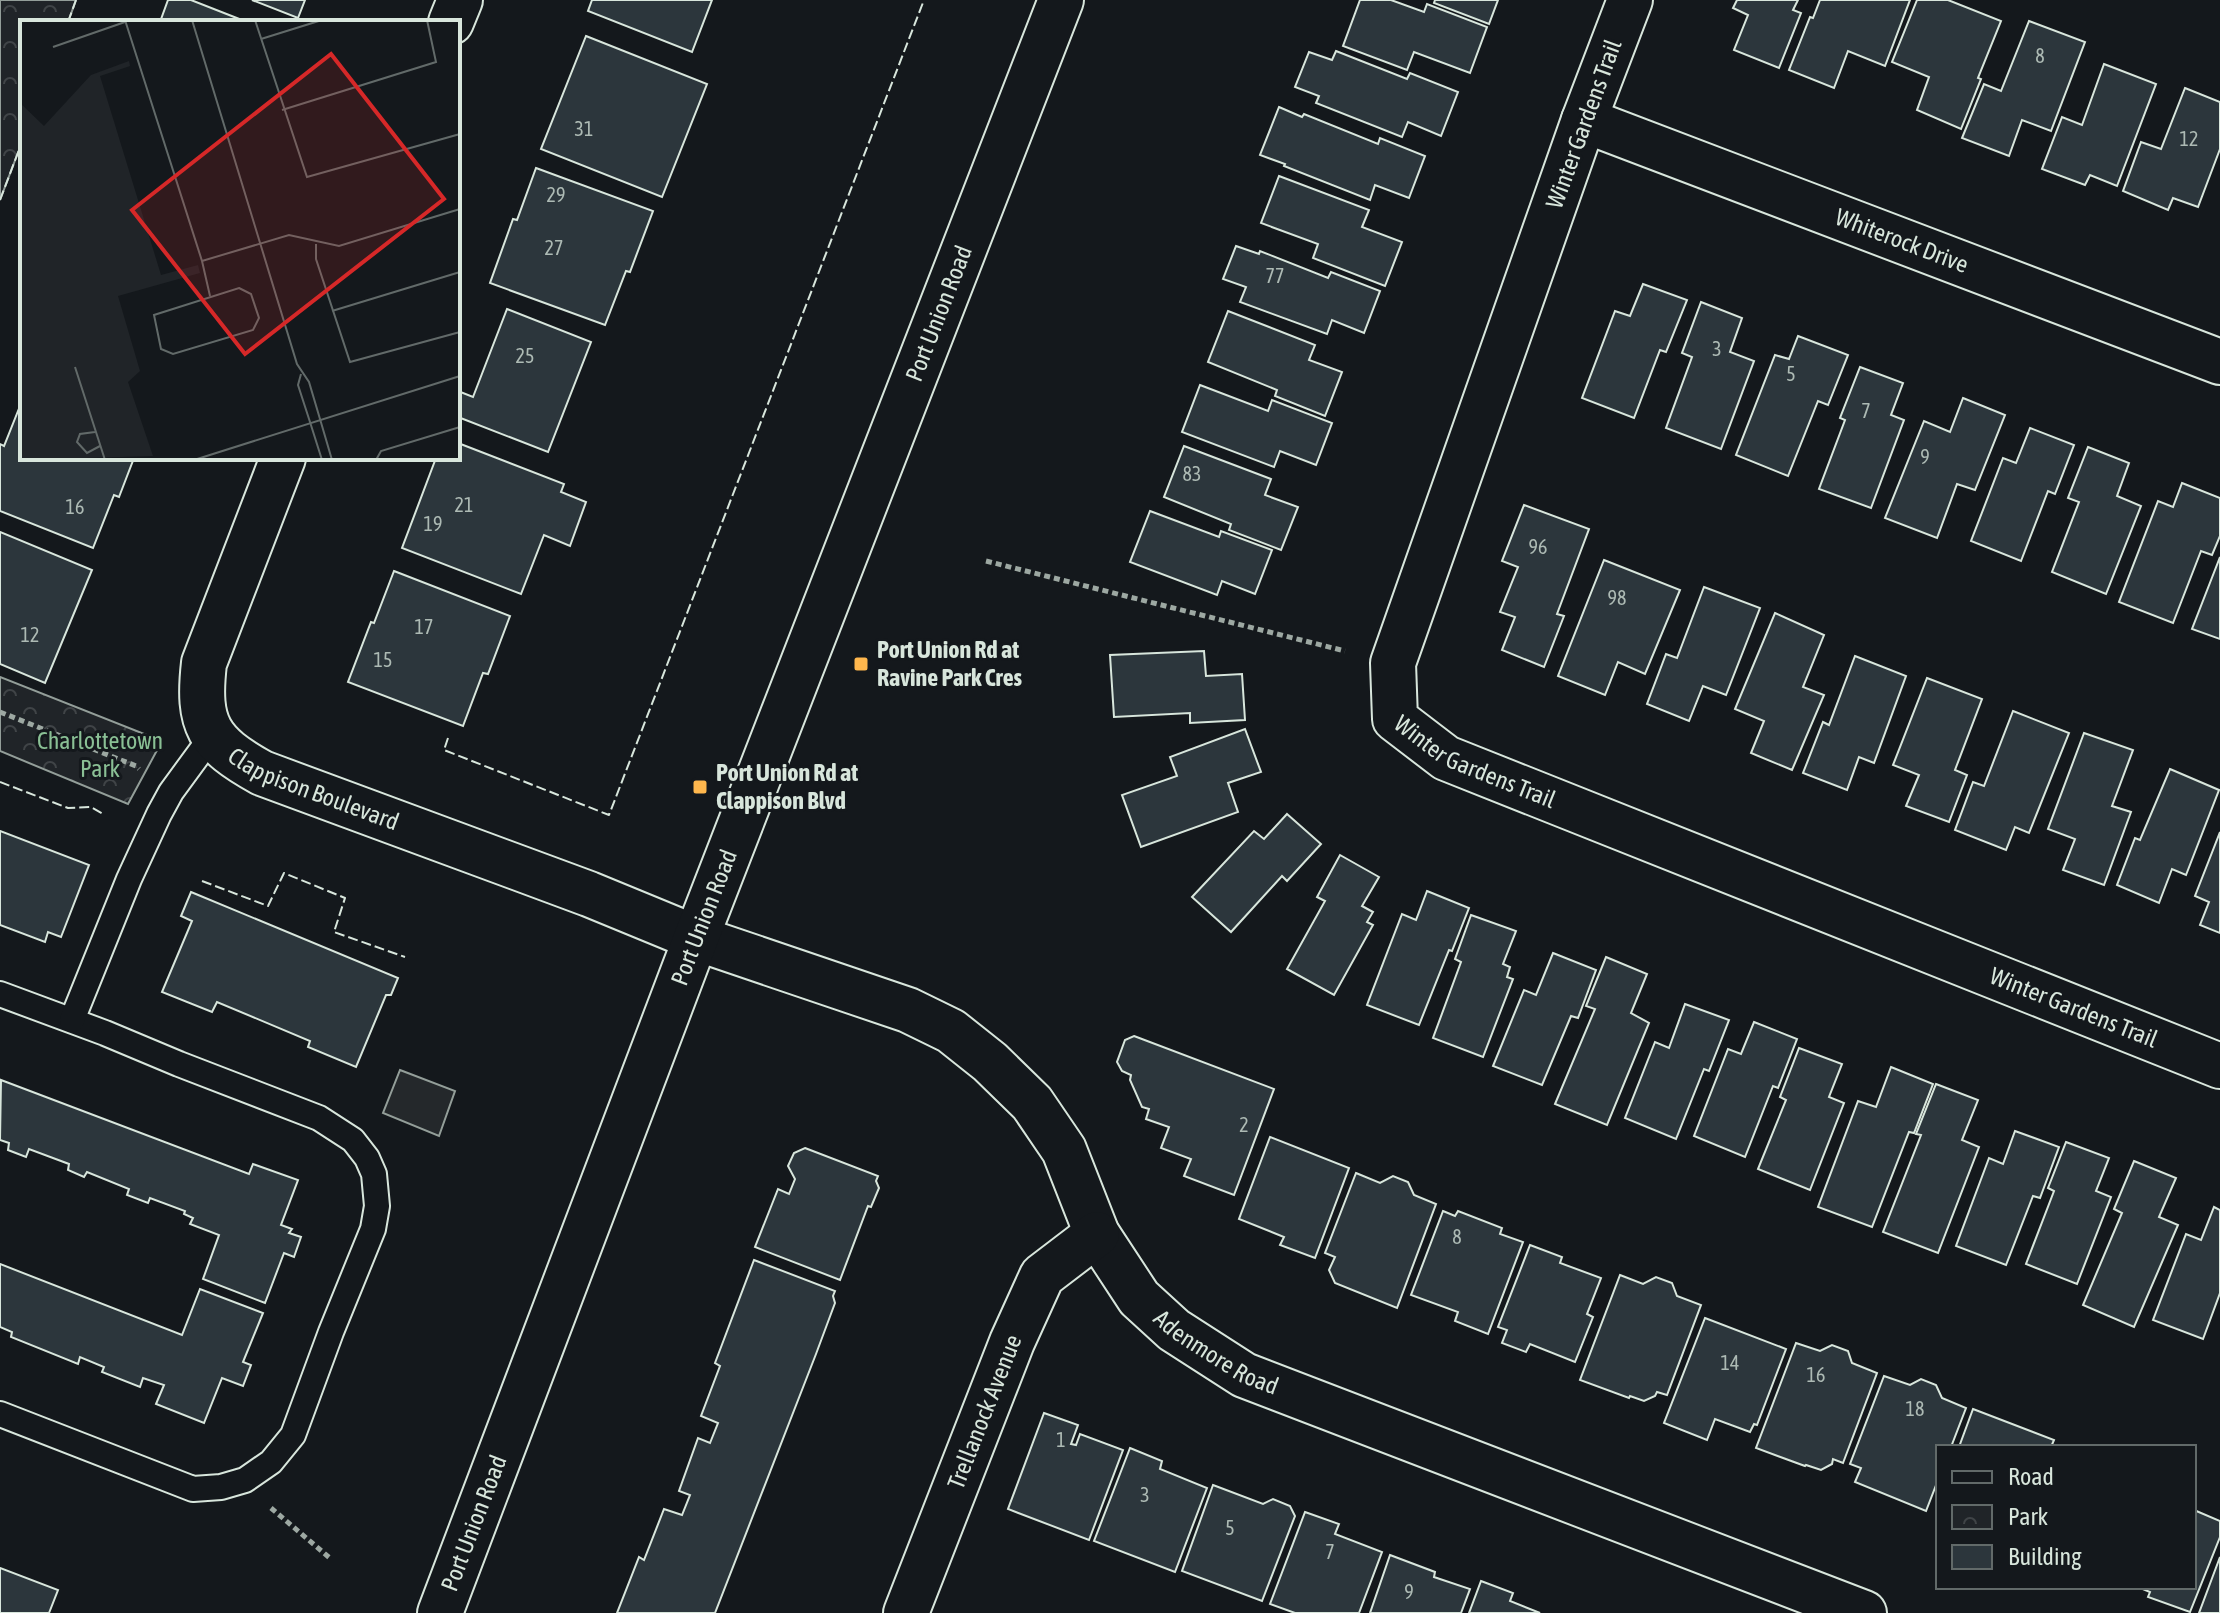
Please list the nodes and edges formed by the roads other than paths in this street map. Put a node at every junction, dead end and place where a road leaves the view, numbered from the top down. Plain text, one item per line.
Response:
1 (460, 0) edge
2 (1061, 0) edge
3 (1630, 0) edge
4 (452, 20) edge
5 (1584, 120) junction
6 (2220, 362) edge
7 (282, 460) edge
8 (212, 736) junction
9 (696, 938) junction
10 (0, 994) edge
11 (72, 1020) junction
12 (2220, 1066) edge
13 (1097, 1234) junction
14 (0, 1414) edge
15 (440, 1613) edge
16 (906, 1613) edge
17 (1864, 1613) edge

1 - 4 street
2 - 9 street, Port Union Road
3 - 5 street, Winter Gardens Trail
5 - 6 street, Whiterock Drive
5 - 12 street, Winter Gardens Trail
7 - 8 street, Clappison Boulevard
8 - 9 street, Clappison Boulevard
8 - 11 lane
9 - 13 street, Adenmore Road
9 - 15 street, Port Union Road
10 - 11 lane
11 - 14 lane
13 - 16 street, Trellanock Avenue
13 - 17 street, Adenmore Road

